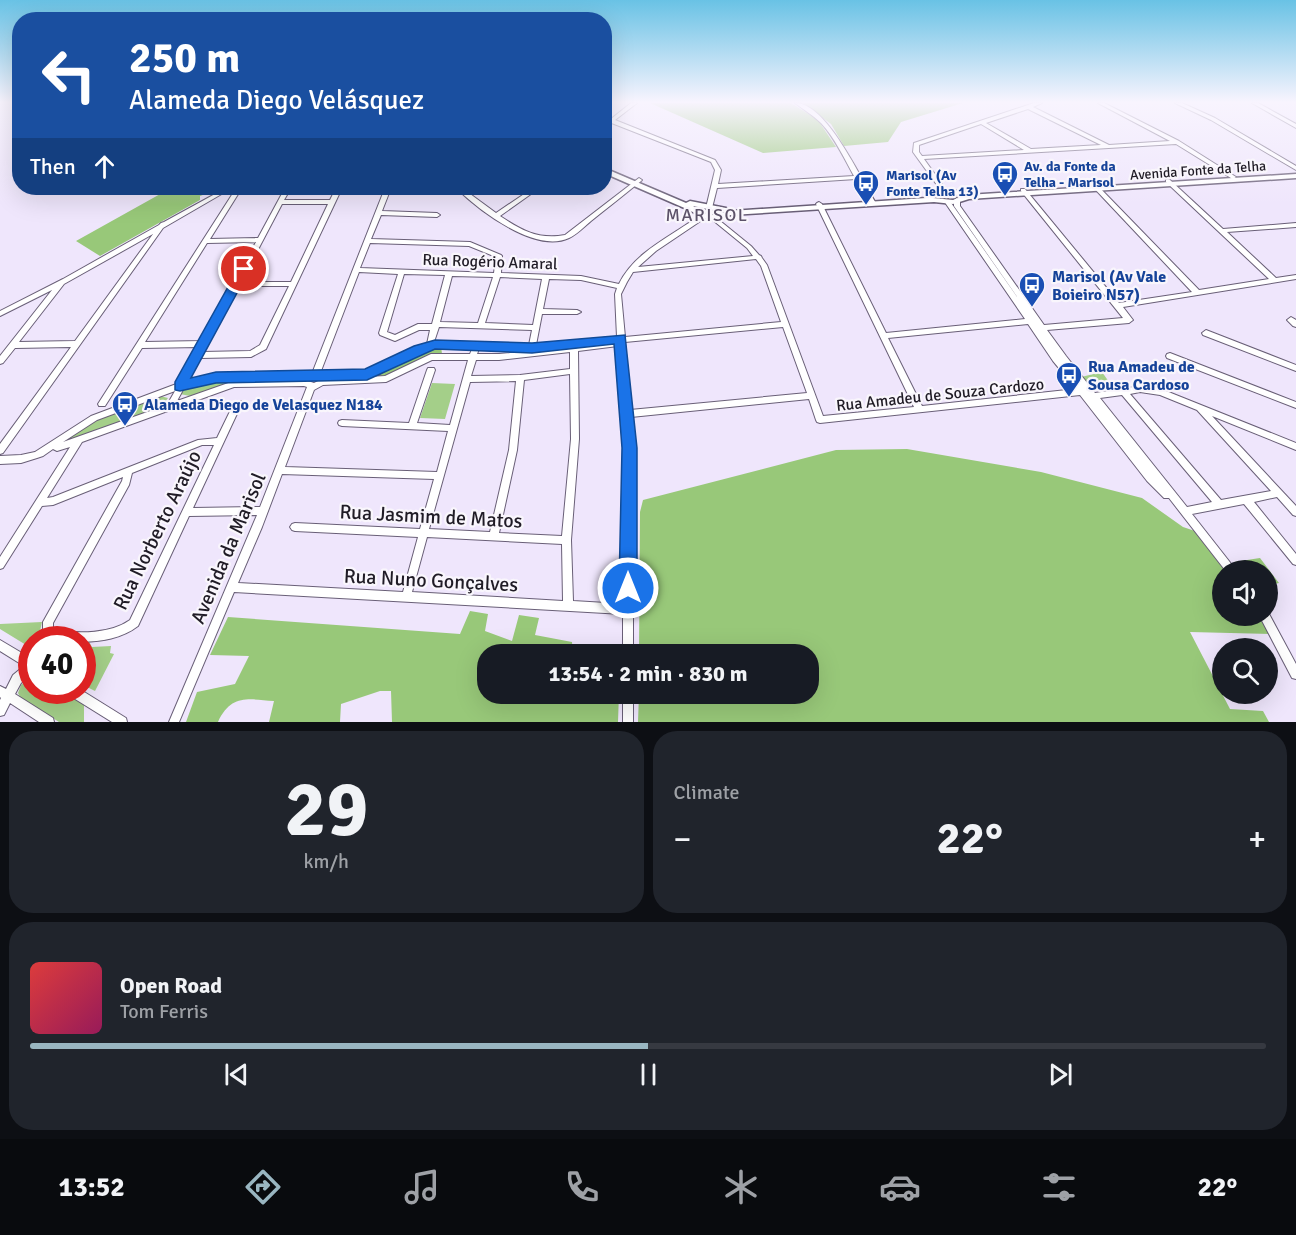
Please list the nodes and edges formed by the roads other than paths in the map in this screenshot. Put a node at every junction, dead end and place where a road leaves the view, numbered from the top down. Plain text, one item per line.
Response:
1 (653, 137) edge
2 (833, 137) edge
3 (938, 137) edge
4 (1006, 137) edge
5 (1088, 137) edge
6 (1167, 137) edge
7 (1243, 137) edge
8 (1177, 142) junction
9 (1108, 147) junction
10 (1032, 152) junction
11 (921, 158) junction
12 (1296, 168) edge
13 (612, 169) edge
14 (612, 173) edge
15 (1296, 174) edge
16 (858, 177) junction
17 (1233, 177) junction
18 (637, 182) junction
19 (1170, 182) junction
20 (714, 186) junction
21 (1096, 187) junction
22 (1024, 192) junction
23 (221, 195) edge
24 (230, 195) edge
25 (284, 195) edge
26 (336, 195) edge
27 (386, 195) edge
28 (469, 195) edge
29 (526, 195) edge
30 (944, 196) junction
31 (956, 197) junction
32 (280, 202) junction
33 (332, 202) junction
34 (872, 202) junction
35 (820, 205) junction
36 (380, 213) junction
37 (708, 213) junction
38 (437, 215) dead end
39 (497, 215) junction
40 (163, 224) junction
41 (1296, 225) edge
42 (1221, 231) junction
43 (135, 240) junction
44 (260, 240) junction
45 (205, 241) junction
46 (369, 241) junction
47 (149, 243) junction
48 (759, 257) junction
49 (358, 270) junction
50 (631, 270) junction
51 (402, 271) junction
52 (449, 273) junction
53 (497, 275) junction
54 (546, 276) junction
55 (1296, 277) edge
56 (1274, 280) junction
57 (65, 281) junction
58 (236, 284) junction
59 (293, 284) junction
60 (621, 286) junction
61 (1197, 293) junction
62 (25, 302) junction
63 (1117, 306) junction
64 (44, 307) junction
65 (539, 311) junction
66 (577, 312) dead end
67 (0, 314) edge
68 (786, 324) junction
69 (1037, 324) junction
70 (436, 326) junction
71 (481, 326) junction
72 (535, 328) junction
73 (1206, 333) dead end
74 (884, 336) junction
75 (621, 341) junction
76 (76, 344) junction
77 (202, 344) junction
78 (13, 345) junction
79 (140, 345) junction
80 (430, 345) junction
81 (476, 346) junction
82 (532, 348) junction
83 (574, 349) junction
84 (197, 355) junction
85 (1170, 356) dead end
86 (473, 357) junction
87 (0, 361) edge
88 (1296, 368) edge
89 (431, 370) dead end
90 (574, 371) junction
91 (520, 378) junction
92 (467, 379) junction
93 (314, 380) junction
94 (180, 386) junction
95 (1123, 391) junction
96 (1087, 394) junction
97 (812, 396) junction
98 (238, 403) dead end
99 (102, 404) dead end
100 (171, 405) junction
101 (1296, 405) edge
102 (1198, 407) junction
103 (920, 410) junction
104 (626, 414) junction
105 (342, 423) dead end
106 (412, 426) junction
107 (454, 428) junction
108 (79, 440) junction
109 (220, 441) junction
110 (1296, 447) edge
111 (0, 451) edge
112 (37, 455) junction
113 (0, 460) edge
114 (280, 470) junction
115 (128, 471) junction
116 (440, 476) junction
117 (1278, 493) junction
118 (1246, 499) junction
119 (40, 502) junction
120 (1219, 504) junction
121 (263, 511) junction
122 (1187, 511) junction
123 (186, 512) junction
124 (1296, 512) edge
125 (295, 527) dead end
126 (424, 533) junction
127 (493, 537) junction
128 (566, 540) junction
129 (1224, 560) edge
130 (1296, 561) edge
131 (0, 565) edge
132 (231, 587) junction
133 (406, 597) junction
134 (568, 605) junction
135 (628, 609) junction
136 (1270, 626) edge
137 (628, 644) edge
138 (0, 645) edge
139 (18, 656) edge
140 (1296, 674) edge
141 (18, 678) edge
142 (4, 694) edge
143 (93, 704) edge
144 (628, 704) edge
145 (0, 711) edge
146 (49, 722) edge
147 (122, 722) edge
148 (174, 722) edge
149 (628, 722) edge

1 - 20 street
2 - 16 street
3 - 11 street
4 - 10 street
5 - 9 street
6 - 8 street
7 - 12 street
8 - 9 street
8 - 17 street
9 - 10 street
10 - 11 street
11 - 30 street
13 - 18 main road
14 - 18 main road
15 - 17 main road, Avenida Fonte da Telha
15 - 19 main road, Avenida Fonte da Telha
16 - 20 street
16 - 34 street
17 - 19 main road, Avenida Fonte da Telha
18 - 37 main road
18 - 39 street
19 - 21 main road, Avenida Fonte da Telha
19 - 42 street
20 - 37 street
21 - 22 main road, Avenida Fonte da Telha
21 - 61 street
22 - 31 main road, Avenida Fonte da Telha
22 - 63 street
23 - 40 street
24 - 45 street
25 - 32 street
26 - 33 street
27 - 36 street, Avenida da Marisol
28 - 39 street
29 - 39 street
30 - 31 main road, Avenida Fonte da Telha
30 - 34 main road, Avenida Fonte da Telha
30 - 69 street
31 - 69 street
32 - 33 street
32 - 44 street
33 - 59 street
34 - 35 main road, Avenida Fonte da Telha
35 - 37 main road, Avenida Fonte da Telha
35 - 74 street
36 - 38 street
36 - 46 street, Avenida da Marisol
37 - 48 street, Rua Amadeu de Souza Cardozo
37 - 50 street
40 - 43 street
40 - 47 street
41 - 42 street
42 - 56 street
43 - 47 street
43 - 57 street
44 - 45 street
44 - 58 street
45 - 79 street
46 - 49 street, Avenida da Marisol
46 - 53 street
47 - 76 street
48 - 50 street
48 - 68 street, Rua Amadeu de Souza Cardozo
49 - 51 street, Rua Rogério Amaral
49 - 93 street, Avenida da Marisol
50 - 60 street
51 - 52 street, Rua Rogério Amaral
51 - 70 street
52 - 53 street, Rua Rogério Amaral
52 - 70 street
53 - 54 street, Rua Rogério Amaral
53 - 71 street
54 - 60 street, Rua Rogério Amaral
54 - 65 street
55 - 56 street
56 - 61 street
57 - 62 street
57 - 64 street
58 - 59 street
58 - 77 street
59 - 84 street
60 - 75 street
61 - 63 street
62 - 64 street
62 - 67 street
63 - 69 street
64 - 78 street
65 - 66 street
65 - 72 street
68 - 75 street
68 - 97 street, Rua Amadeu de Souza Cardozo
69 - 74 street
69 - 96 street
70 - 71 street
70 - 80 street
71 - 72 street
72 - 82 street
73 - 88 street
74 - 103 street
75 - 82 street
75 - 83 street
75 - 104 street
76 - 78 street
76 - 111 street
77 - 79 street
77 - 84 street
78 - 87 street
79 - 99 street
80 - 81 street
80 - 93 street
81 - 82 street
81 - 86 street
83 - 86 street
83 - 90 street
84 - 94 street
85 - 101 street
86 - 92 street
86 - 93 street
89 - 106 street
90 - 91 street
90 - 128 street
91 - 92 street
91 - 127 street
92 - 107 street
93 - 94 street
93 - 100 street
93 - 114 street, Avenida da Marisol
94 - 100 street
94 - 112 street
95 - 96 street, Rua Amadeu de Souza Cardozo
95 - 102 street, Rua Amadeu de Souza Cardozo
95 - 120 street
96 - 103 street, Rua Amadeu de Souza Cardozo
96 - 122 street
97 - 103 street, Rua Amadeu de Souza Cardozo
97 - 104 street
98 - 109 street, Rua Norberto Araújo
100 - 108 street
102 - 110 street, Rua Amadeu de Souza Cardozo
102 - 117 street
104 - 135 street
105 - 106 street
106 - 107 street
107 - 116 street
108 - 112 street
108 - 119 street
109 - 115 street
109 - 123 street, Rua Norberto Araújo
112 - 113 street
114 - 116 street
114 - 121 street, Avenida da Marisol
115 - 119 street
115 - 123 street, Rua Norberto Araújo
116 - 126 street
117 - 118 street
117 - 124 street
118 - 120 street
118 - 130 street
119 - 131 street
120 - 122 street
121 - 123 street
121 - 132 street, Avenida da Marisol
122 - 129 street
125 - 126 street, Rua Jasmim de Matos
126 - 127 street, Rua Jasmim de Matos
126 - 133 street
127 - 128 street, Rua Jasmim de Matos
128 - 134 street
132 - 133 street, Rua Nuno Gonçalves
132 - 148 street, Avenida da Marisol
133 - 134 street, Rua Nuno Gonçalves
134 - 135 street, Rua Nuno Gonçalves
135 - 137 street
136 - 140 street
138 - 139 street
141 - 142 street
142 - 145 street
142 - 146 street
143 - 147 street
144 - 149 street

